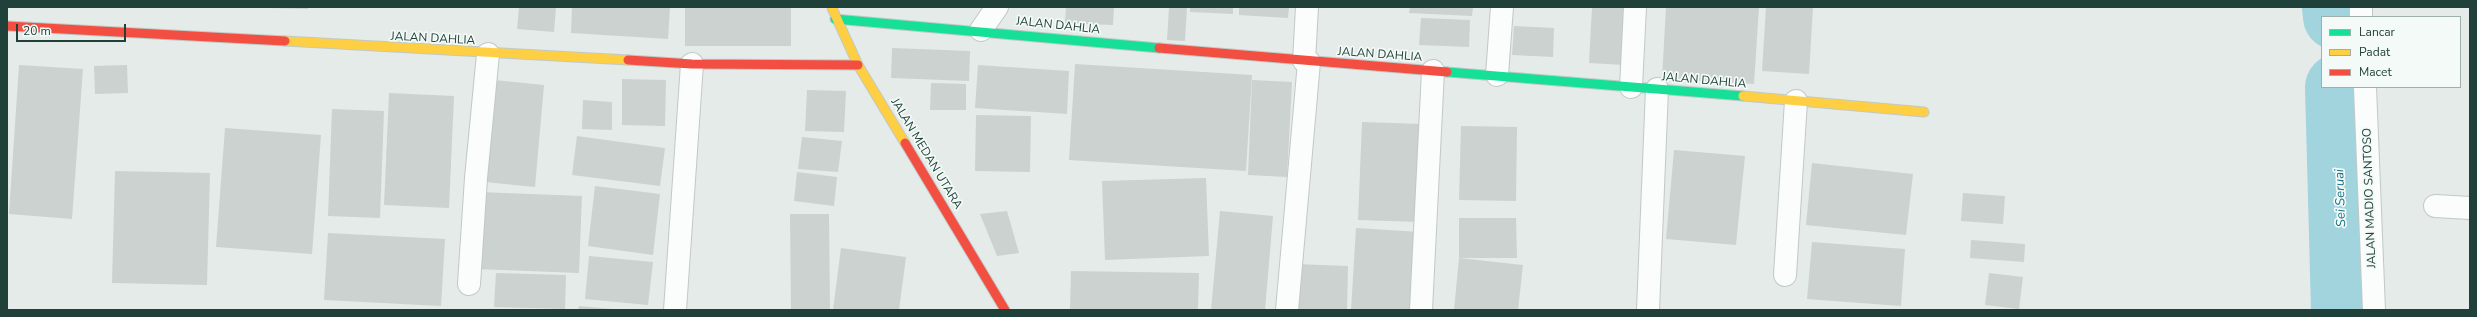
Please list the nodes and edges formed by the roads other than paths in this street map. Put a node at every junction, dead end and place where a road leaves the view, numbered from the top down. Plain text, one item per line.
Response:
1 (832, 7) edge
2 (997, 7) edge
3 (1307, 7) edge
4 (1502, 7) edge
5 (1635, 7) edge
6 (835, 19) junction
7 (7, 26) edge
8 (981, 30) junction
9 (488, 54) junction
10 (1307, 62) junction
11 (692, 64) junction
12 (858, 65) junction
13 (1433, 71) junction
14 (1497, 75) junction
15 (1631, 87) junction
16 (2365, 88) edge
17 (1657, 89) junction
18 (1796, 101) junction
19 (1924, 112) dead end
20 (2436, 206) dead end
21 (2470, 208) edge
22 (1785, 275) dead end
23 (469, 284) dead end
24 (675, 310) edge
25 (1005, 310) edge
26 (1287, 310) edge
27 (1421, 310) edge
28 (1648, 310) edge
29 (2374, 310) edge

1 - 6 street, JALAN MEDAN UTARA
2 - 8 street
3 - 10 street
4 - 14 street
5 - 15 street
6 - 8 street, JALAN DAHLIA
6 - 12 street, JALAN MEDAN UTARA
7 - 9 street, JALAN DAHLIA
8 - 10 street, JALAN DAHLIA
9 - 11 street, JALAN DAHLIA
9 - 23 street
10 - 13 street, JALAN DAHLIA
10 - 26 street
11 - 12 street, JALAN DAHLIA
11 - 24 street
12 - 25 street, JALAN MEDAN UTARA
13 - 14 street, JALAN DAHLIA
13 - 27 street
14 - 15 street, JALAN DAHLIA
15 - 17 street, JALAN DAHLIA
16 - 29 street, JALAN MADIO SANTOSO
17 - 18 street, JALAN DAHLIA
17 - 28 street
18 - 19 street, JALAN DAHLIA
18 - 22 street
20 - 21 street

